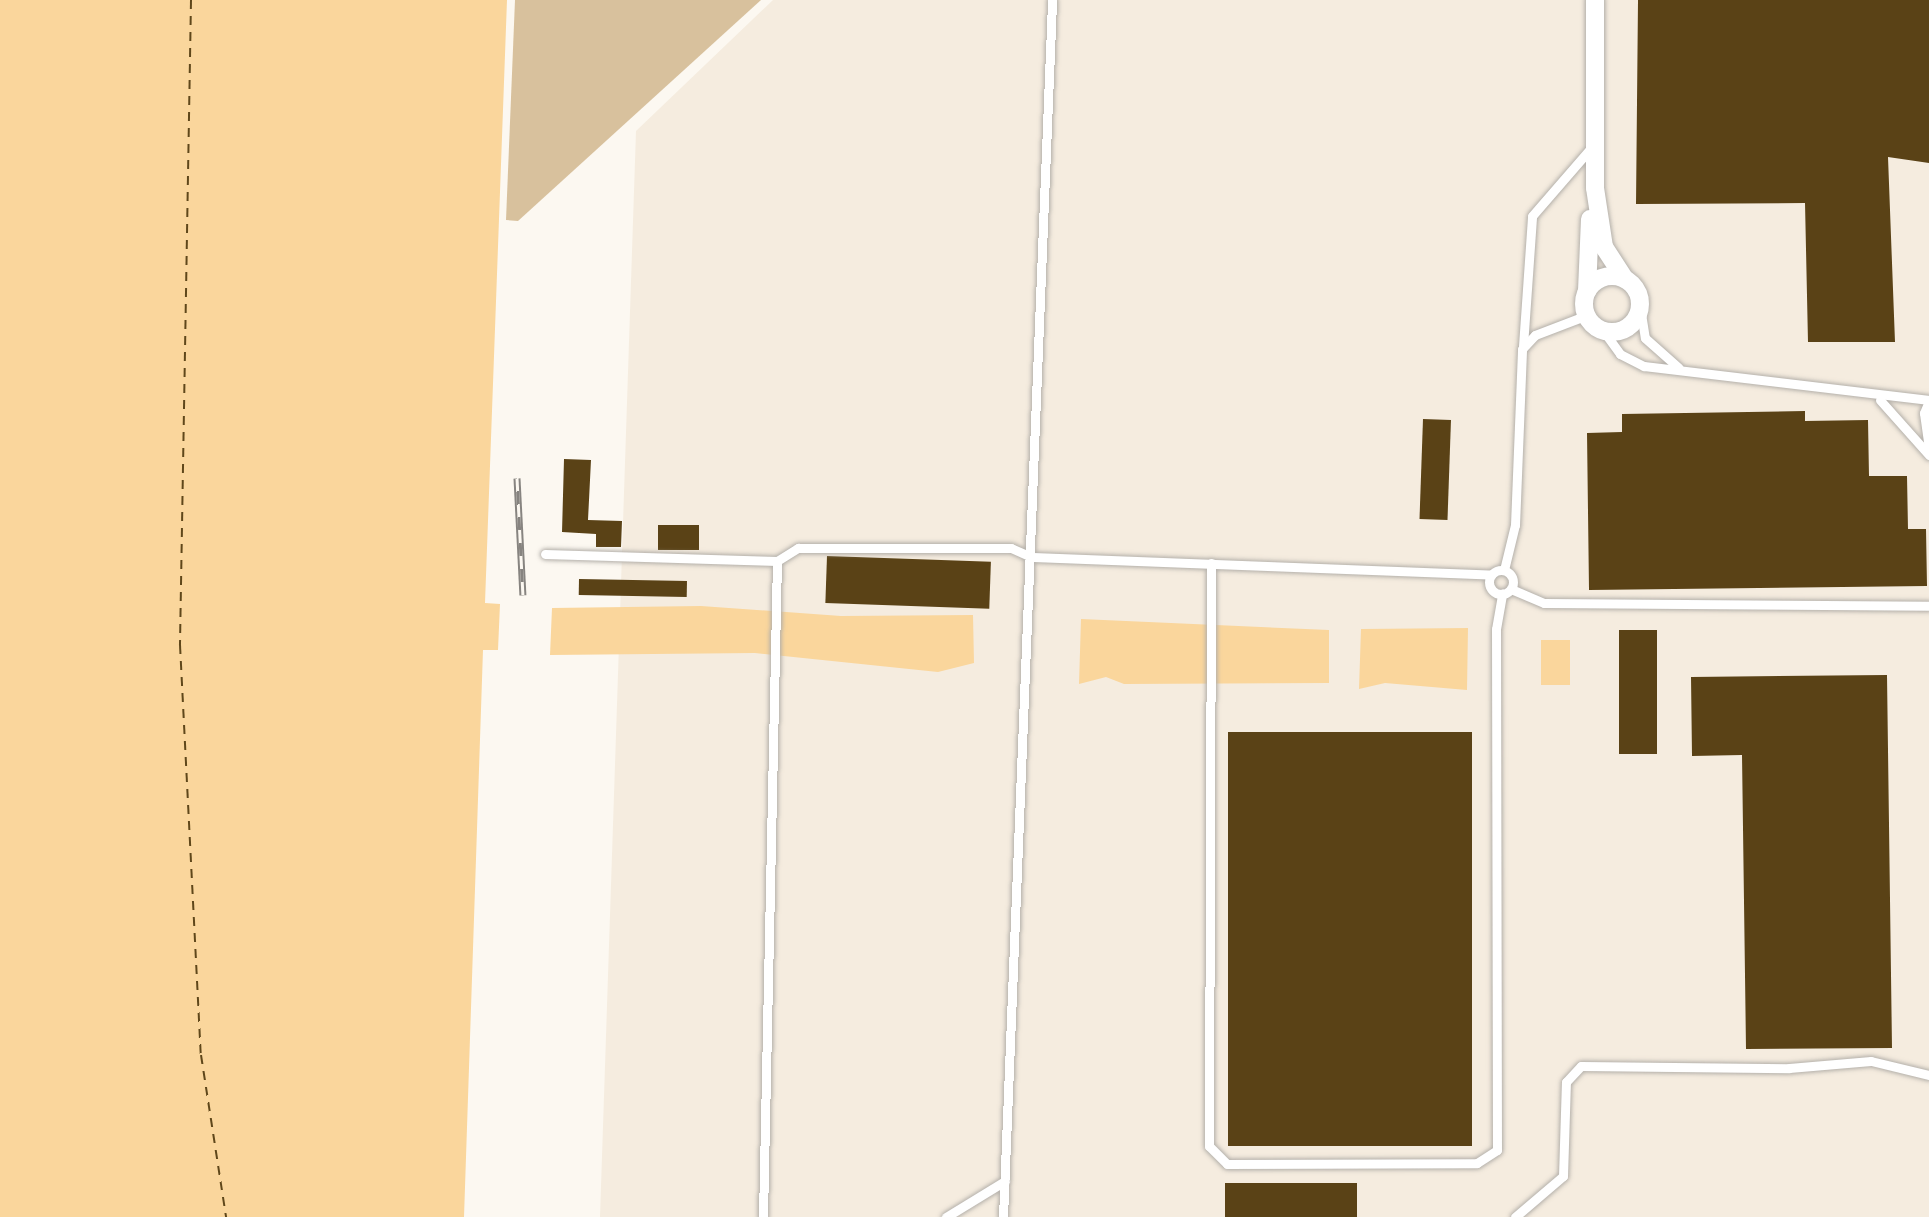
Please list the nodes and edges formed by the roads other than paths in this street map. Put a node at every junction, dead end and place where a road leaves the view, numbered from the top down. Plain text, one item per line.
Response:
1 (1052, 0) edge
2 (1595, 0) edge
3 (1595, 123) junction
4 (1595, 188) junction
5 (1625, 279) junction
6 (1587, 293) junction
7 (1640, 307) junction
8 (1587, 315) junction
9 (1602, 329) junction
10 (1522, 349) junction
11 (1679, 368) junction
12 (1875, 397) junction
13 (1929, 401) edge
14 (1929, 447) edge
15 (1929, 455) edge
16 (545, 554) dead end
17 (1031, 557) junction
18 (777, 561) junction
19 (1212, 563) junction
20 (1504, 570) junction
21 (1491, 575) junction
22 (1511, 589) junction
23 (1502, 594) junction
24 (1929, 606) edge
25 (1929, 1075) edge
26 (1006, 1181) junction
27 (763, 1217) edge
28 (946, 1217) edge
29 (1003, 1217) edge
30 (1515, 1217) edge

1 - 17 lane
2 - 3 street
3 - 4 street
3 - 10 lane
4 - 5 street
4 - 6 street
5 - 6 street
5 - 7 street
6 - 8 street
7 - 9 street
7 - 11 lane
8 - 9 street
8 - 10 lane
9 - 11 lane
10 - 20 lane
11 - 12 lane
12 - 13 lane
12 - 15 lane
13 - 14 lane
16 - 18 lane
17 - 18 lane
17 - 19 lane
17 - 26 lane
18 - 27 lane
19 - 21 lane
19 - 23 lane
20 - 21 lane
20 - 22 lane
21 - 23 lane
22 - 23 lane
22 - 24 lane
25 - 30 lane
26 - 28 lane
26 - 29 lane

